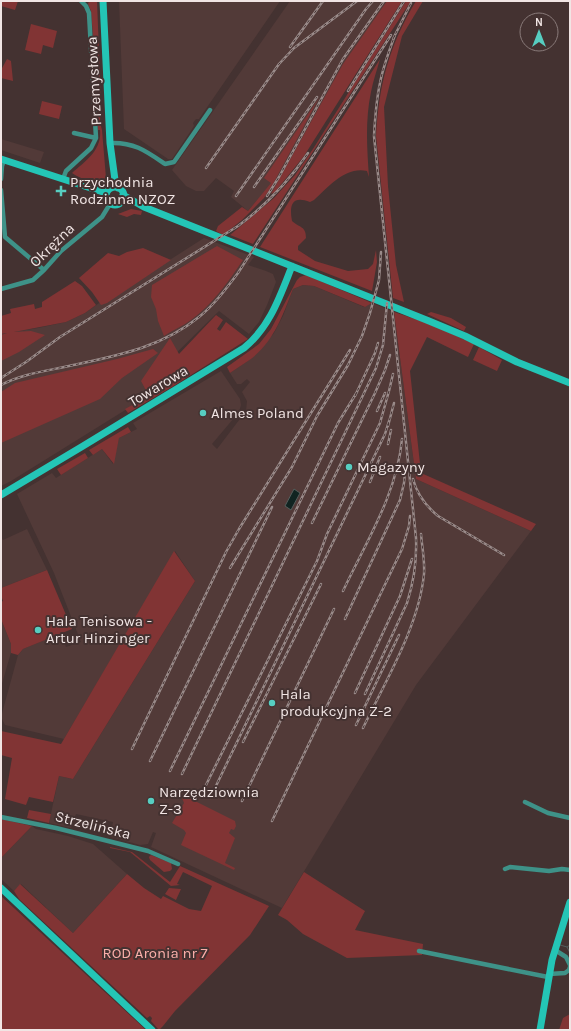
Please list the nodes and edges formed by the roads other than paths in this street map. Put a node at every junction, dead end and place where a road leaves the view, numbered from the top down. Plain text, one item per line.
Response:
1 (81, 1) edge
2 (103, 1) edge
3 (210, 110) dead end
4 (74, 133) dead end
5 (96, 138) junction
6 (110, 143) junction
7 (2, 159) edge
8 (1, 179) edge
9 (63, 179) junction
10 (1, 190) edge
11 (112, 190) junction
12 (122, 199) junction
13 (110, 204) junction
14 (3, 237) edge
15 (292, 266) junction
16 (44, 270) junction
17 (1, 289) edge
18 (570, 383) edge
19 (1, 495) edge
20 (525, 802) dead end
21 (1, 817) edge
22 (570, 818) edge
23 (178, 864) dead end
24 (505, 869) dead end
25 (570, 870) edge
26 (1, 888) edge
27 (570, 902) edge
28 (555, 950) junction
29 (420, 951) dead end
30 (570, 967) edge
31 (549, 976) junction
32 (152, 1030) edge
33 (540, 1030) edge

1 - 5 street
2 - 6 main road, Przemysłowa
3 - 6 street
4 - 5 street
5 - 9 street
6 - 11 main road, Przemysłowa
7 - 8 street
7 - 9 main road
9 - 11 main road
10 - 14 street
11 - 12 main road
11 - 13 main road
12 - 13 main road
12 - 15 main road
13 - 16 street, Okrężna
14 - 16 street
15 - 18 main road
15 - 19 main road, Towarowa
16 - 17 street, Okrężna
20 - 22 street
21 - 23 street, Strzelińska
24 - 25 street
26 - 32 main road
27 - 28 main road
28 - 30 street
28 - 31 main road
29 - 31 street
30 - 31 street
31 - 33 main road

